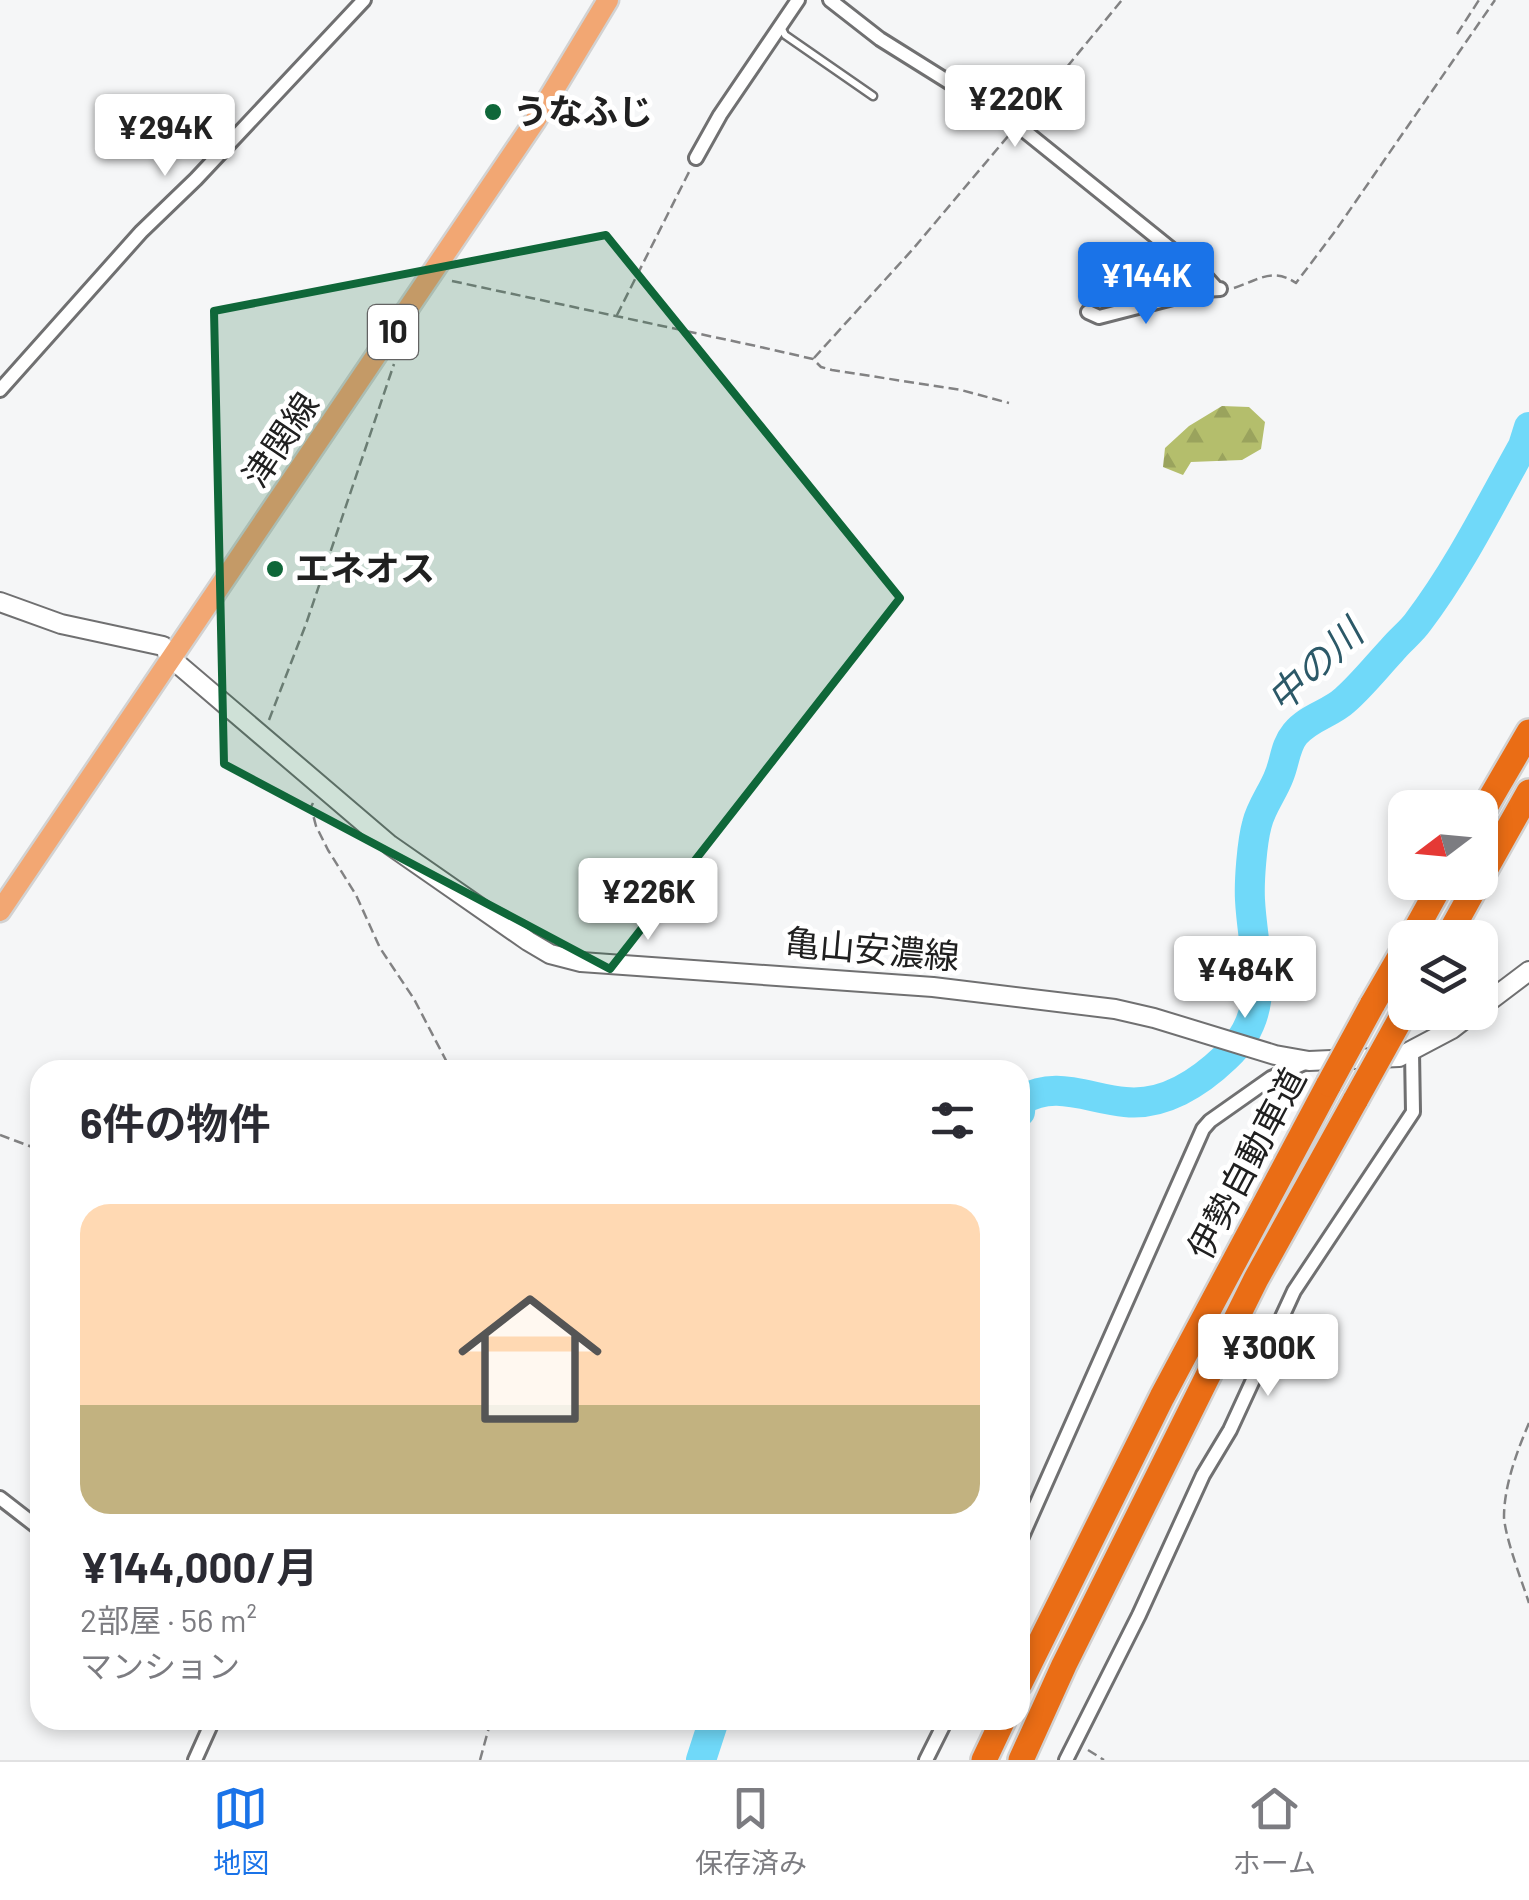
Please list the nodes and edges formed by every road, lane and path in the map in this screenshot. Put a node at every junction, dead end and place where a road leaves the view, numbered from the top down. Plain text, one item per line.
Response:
1 (364, 0) edge
2 (608, 0) edge
3 (798, 0) edge
4 (830, 0) edge
5 (1122, 0) edge
6 (1479, 0) edge
7 (1494, 0) edge
8 (780, 24) junction
9 (1457, 34) dead end
10 (873, 96) dead end
11 (1017, 125) junction
12 (696, 158) joint
13 (431, 275) junction
14 (1220, 289) junction
15 (1088, 312) dead end
16 (617, 316) junction
17 (397, 353) dead end
18 (812, 359) junction
19 (0, 390) edge
20 (1009, 403) dead end
21 (0, 602) edge
22 (172, 660) junction
23 (1529, 732) edge
24 (262, 734) junction
25 (321, 786) junction
26 (1495, 790) edge
27 (1529, 792) edge
28 (1498, 847) edge
29 (0, 911) edge
30 (1529, 972) edge
31 (1388, 977) edge
32 (1498, 995) edge
33 (1394, 1030) edge
34 (1452, 1030) edge
35 (1412, 1052) junction
36 (445, 1060) edge
37 (1309, 1061) junction
38 (0, 1135) edge
39 (30, 1146) edge
40 (1529, 1423) edge
41 (0, 1498) edge
42 (1030, 1518) edge
43 (30, 1521) edge
44 (1529, 1603) edge
45 (1030, 1663) edge
46 (208, 1730) edge
47 (489, 1730) edge
48 (941, 1730) edge
49 (998, 1730) edge
50 (1074, 1742) junction
51 (195, 1760) edge
52 (480, 1760) edge
53 (926, 1760) edge
54 (984, 1760) edge
55 (1021, 1760) edge
56 (1066, 1760) edge
57 (1104, 1760) edge

1 - 19 street
2 - 13 main road, 津関線 / 10
3 - 8 street
4 - 11 street
5 - 11 path
6 - 9 path
7 - 14 path
8 - 10 lane
8 - 12 street
11 - 14 street
11 - 18 path
12 - 16 path
13 - 16 path
13 - 22 main road, 津関線 / 10
14 - 15 street
16 - 18 path
17 - 24 path
18 - 20 path
21 - 22 main road, 亀山安濃線
22 - 24 main road, 亀山安濃線
22 - 29 main road, 津関線 / 10
23 - 26 highway
24 - 25 main road, 亀山安濃線
25 - 36 path
25 - 37 main road, 亀山安濃線
27 - 28 highway
30 - 32 main road, 亀山安濃線
31 - 45 highway, 伊勢自動車道, bridge
33 - 55 highway, 伊勢自動車道, bridge
34 - 35 main road, 亀山安濃線
35 - 37 main road, 亀山安濃線
35 - 50 street
37 - 42 street
38 - 39 path
40 - 44 path
41 - 43 street
46 - 51 street
47 - 52 path
48 - 53 street
49 - 54 highway
50 - 56 street
50 - 57 path

